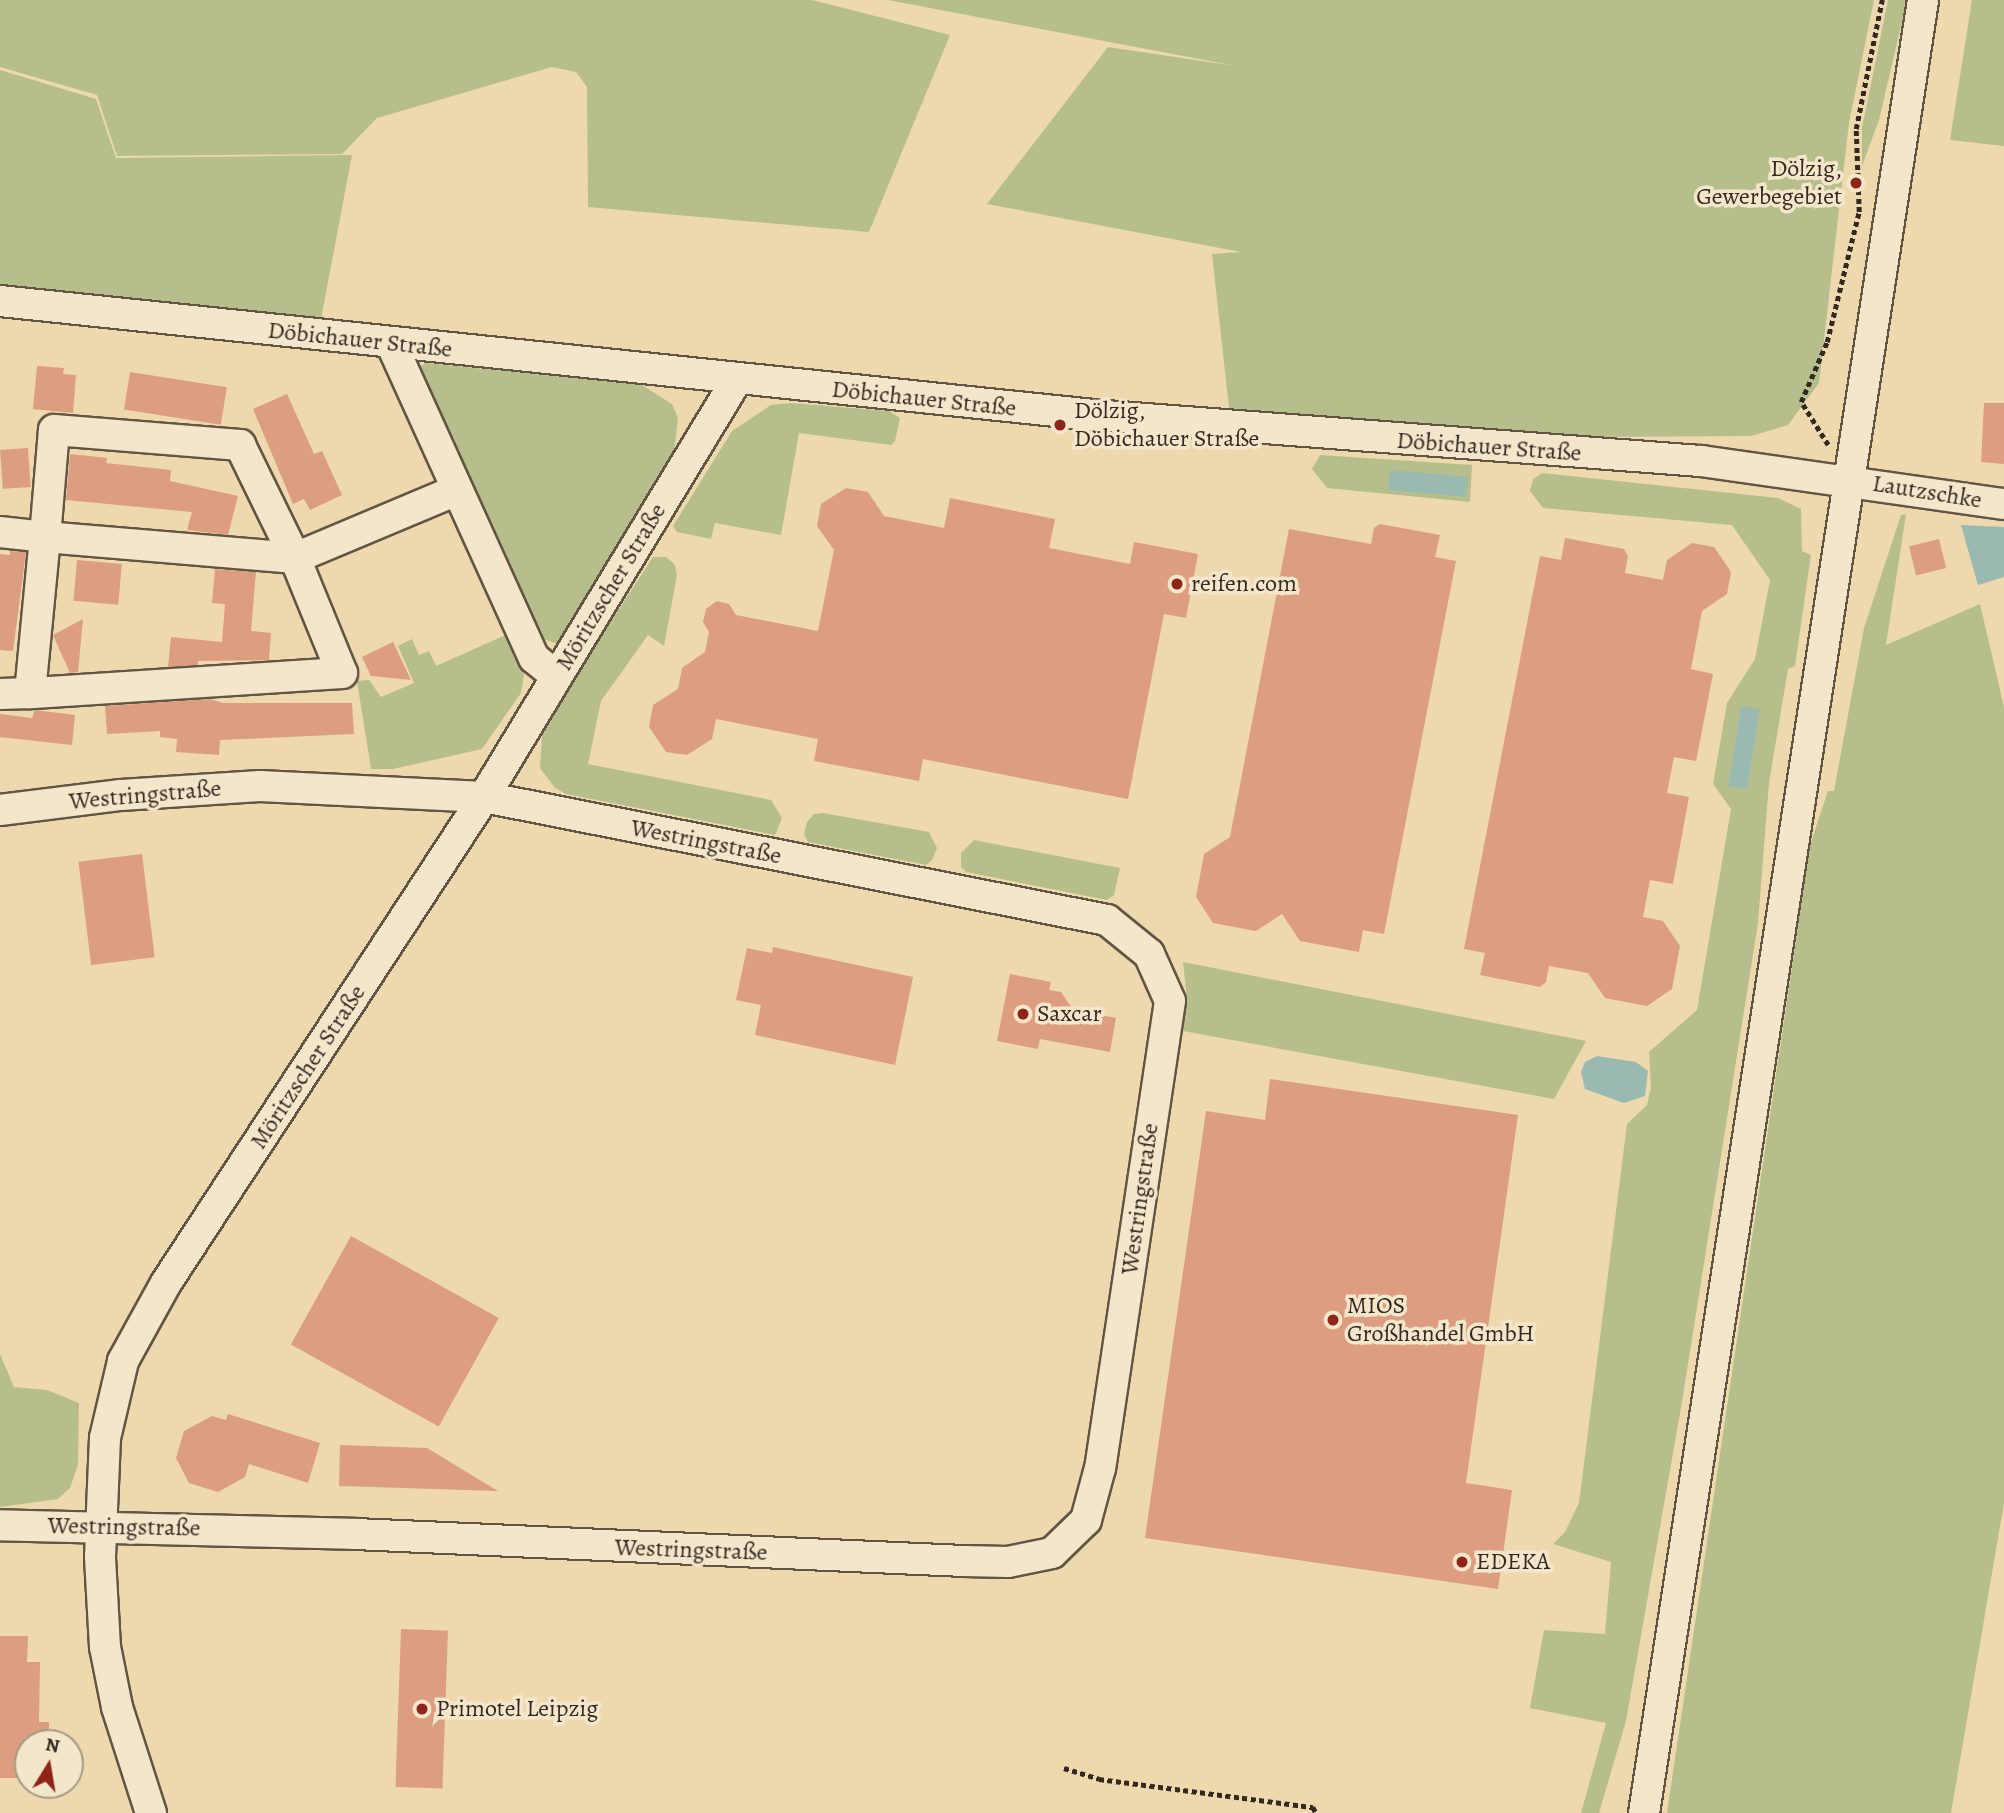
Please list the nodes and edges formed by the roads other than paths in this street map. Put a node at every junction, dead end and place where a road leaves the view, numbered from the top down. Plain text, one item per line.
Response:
1 (1923, 0) edge
2 (0, 301) edge
3 (391, 343) junction
4 (736, 381) junction
5 (1850, 480) junction
6 (457, 490) junction
7 (2004, 504) edge
8 (0, 532) edge
9 (45, 537) junction
10 (295, 558) junction
11 (556, 676) junction
12 (30, 693) junction
13 (0, 694) edge
14 (485, 797) junction
15 (0, 810) edge
16 (0, 1525) edge
17 (101, 1525) junction
18 (151, 1813) edge
19 (1644, 1813) edge

1 - 5 street
2 - 3 street, Döbichauer Straße
3 - 4 street, Döbichauer Straße
3 - 6 street
4 - 5 street, Döbichauer Straße
4 - 11 street, Möritzscher Straße
5 - 7 street, Lautzschke
5 - 19 street
6 - 10 street
6 - 11 street
8 - 9 street
9 - 10 street
9 - 10 street
9 - 12 street
10 - 12 street
11 - 14 street, Möritzscher Straße
12 - 13 street
14 - 15 street, Westringstraße
14 - 17 street, Möritzscher Straße
14 - 17 street, Westringstraße
16 - 17 street, Westringstraße
17 - 18 street, Möritzscher Straße

